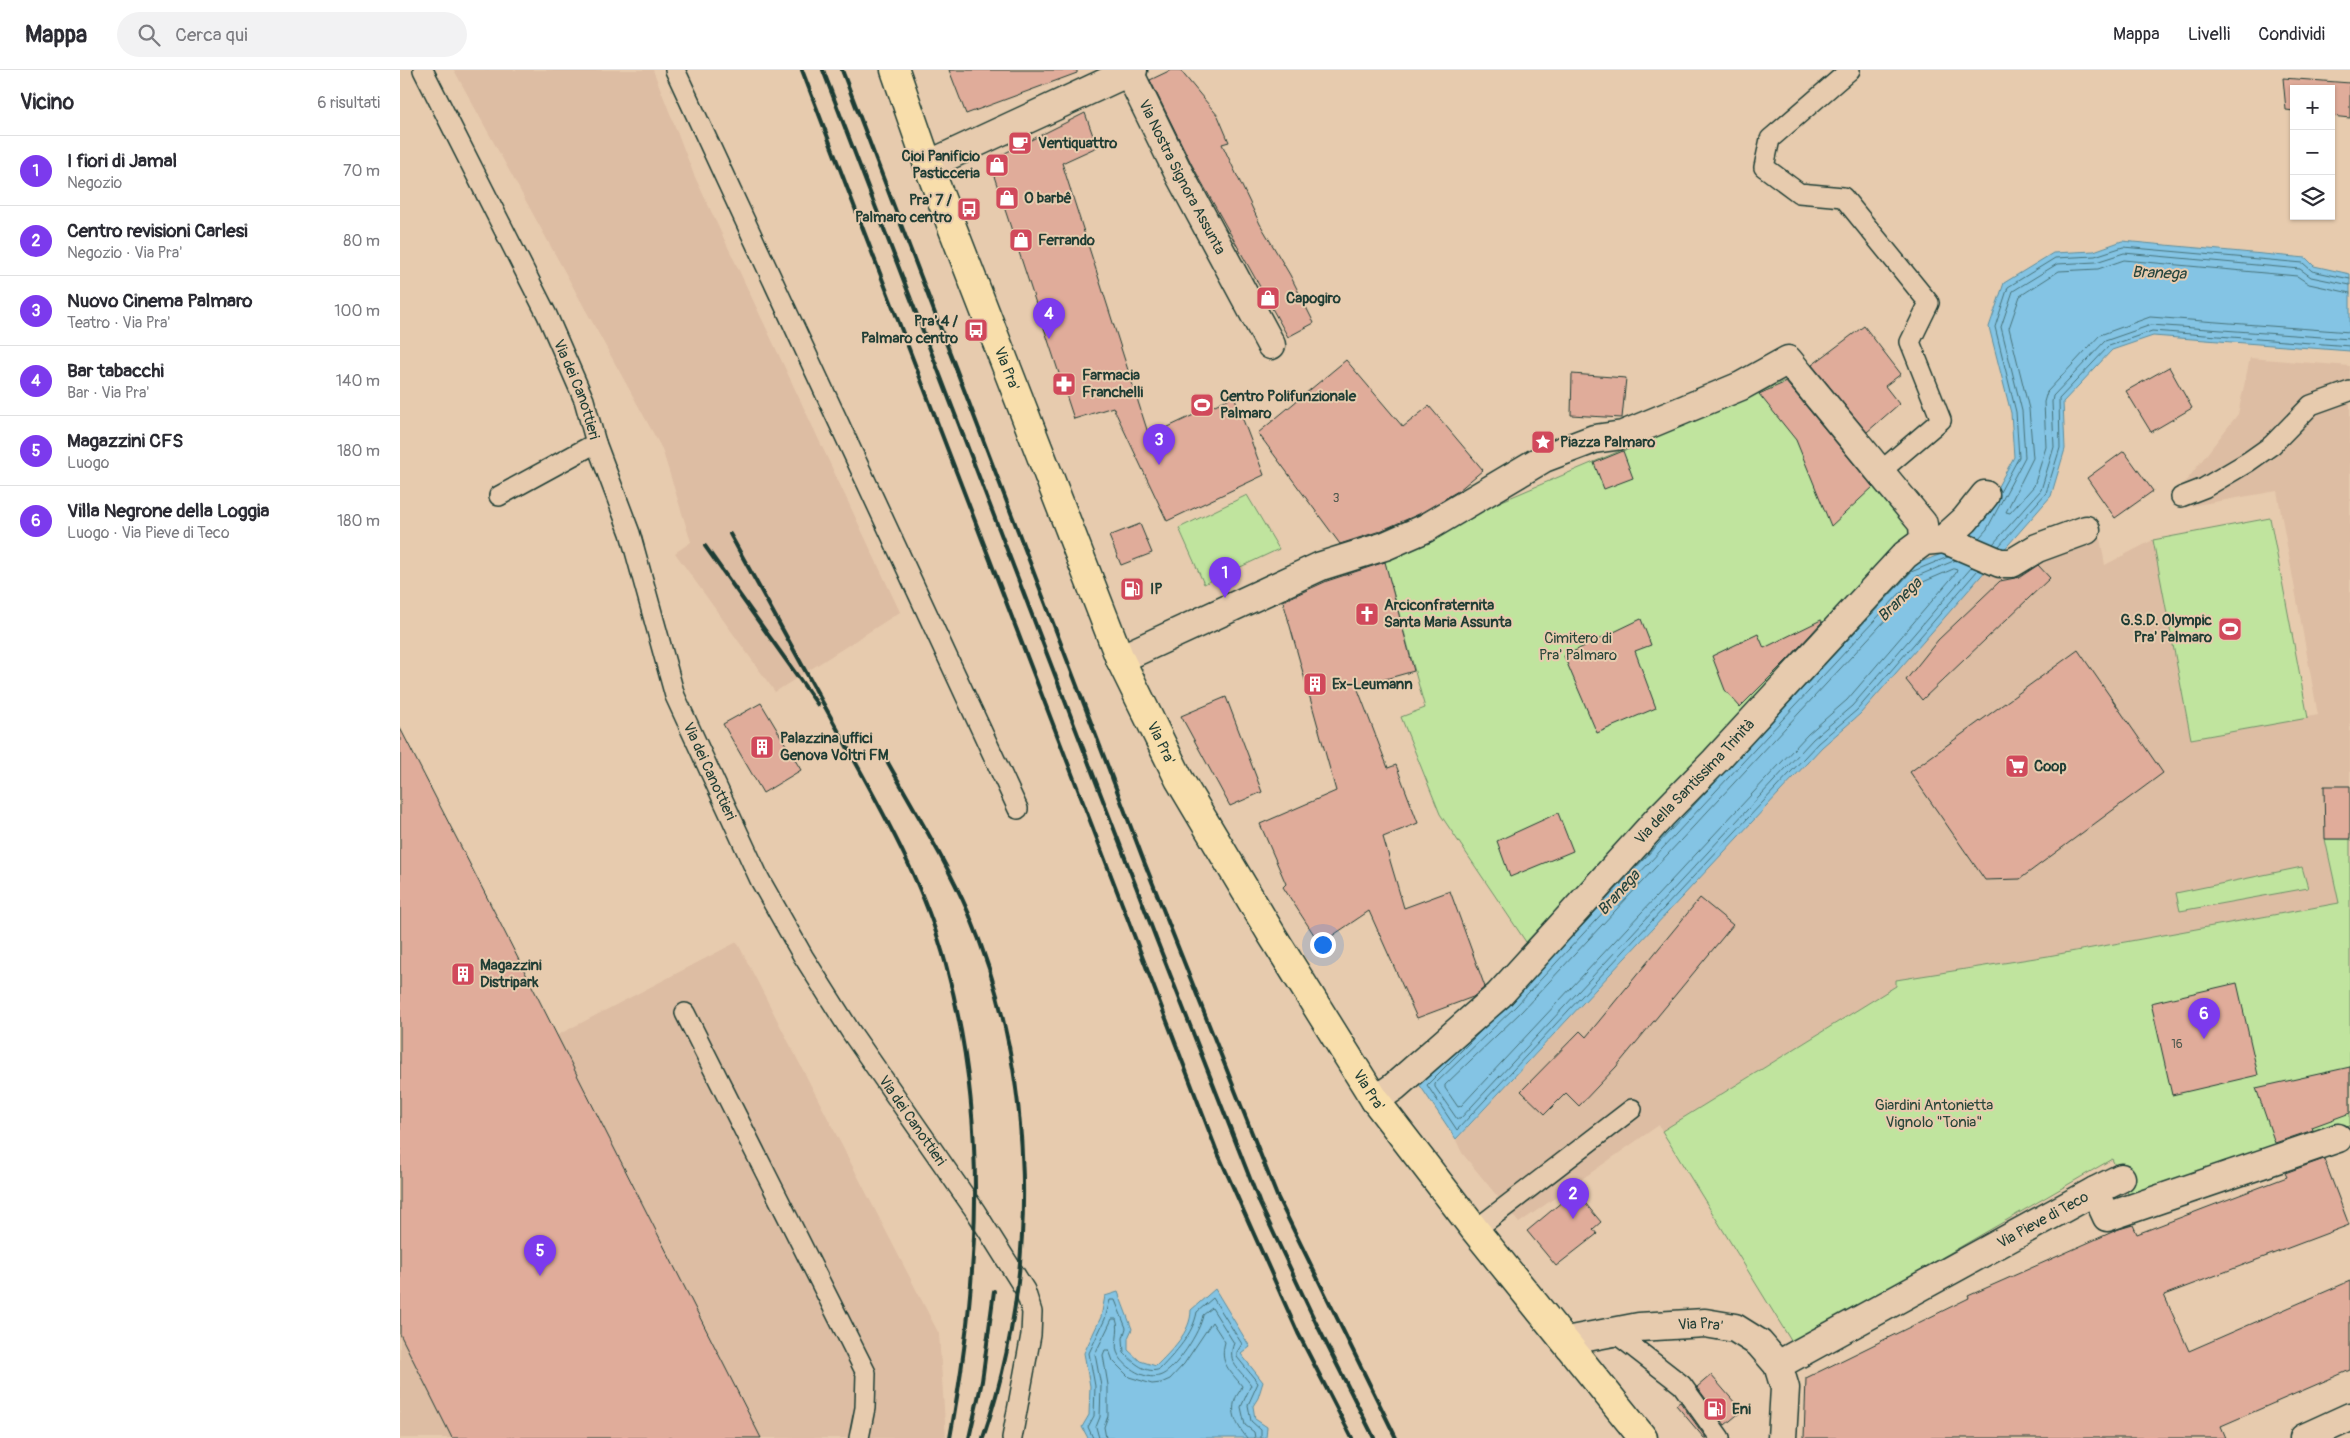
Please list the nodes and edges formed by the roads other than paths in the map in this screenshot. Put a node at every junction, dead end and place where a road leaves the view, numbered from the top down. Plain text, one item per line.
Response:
1 (423, 70) edge
2 (675, 70) edge
3 (894, 70) edge
4 (1850, 70) edge
5 (1130, 71) edge
6 (928, 165) junction
7 (1271, 345) dead end
8 (2350, 391) edge
9 (596, 443) junction
10 (1881, 471) junction
11 (1985, 495) dead end
12 (499, 496) dead end
13 (2181, 497) dead end
14 (2086, 530) dead end
15 (1939, 541) junction
16 (1120, 660) junction
17 (1018, 809) dead end
18 (685, 1013) dead end
19 (1379, 1105) junction
20 (1632, 1109) dead end
21 (2338, 1138) dead end
22 (2121, 1178) dead end
23 (2095, 1191) junction
24 (1475, 1230) junction
25 (1614, 1332) junction
26 (1566, 1341) junction
27 (1778, 1365) junction
28 (2350, 1417) edge
29 (859, 1438) edge
30 (1012, 1438) edge
31 (1643, 1438) edge
32 (1720, 1438) edge
33 (1782, 1438) edge
34 (2304, 1438) edge

1 - 9 lane, Via dei Canottieri
2 - 17 lane
3 - 6 main road, Via Pra'
4 - 10 lane
5 - 6 street, Via Nostra Signora Assunta
5 - 7 street, Via Nostra Signora Assunta
6 - 16 main road, Via Pra'
8 - 13 lane
9 - 12 lane
9 - 30 lane, Via dei Canottieri
10 - 15 street
10 - 16 street
11 - 15 street, Via della Santissima Trinità
14 - 15 street
15 - 19 street, Via della Santissima Trinità
16 - 19 main road, Via Pra'
18 - 29 lane
19 - 24 main road, Via Pra'
20 - 24 lane
21 - 23 street, Via Pieve di Teco
22 - 23 street
23 - 27 street, Via Pieve di Teco
24 - 26 main road, Via Pra'
25 - 26 street, Via Pra'
25 - 27 street, Via Pra'
25 - 32 lane
26 - 31 main road, Via Pra'
27 - 33 street, Via Pra'
28 - 34 street

